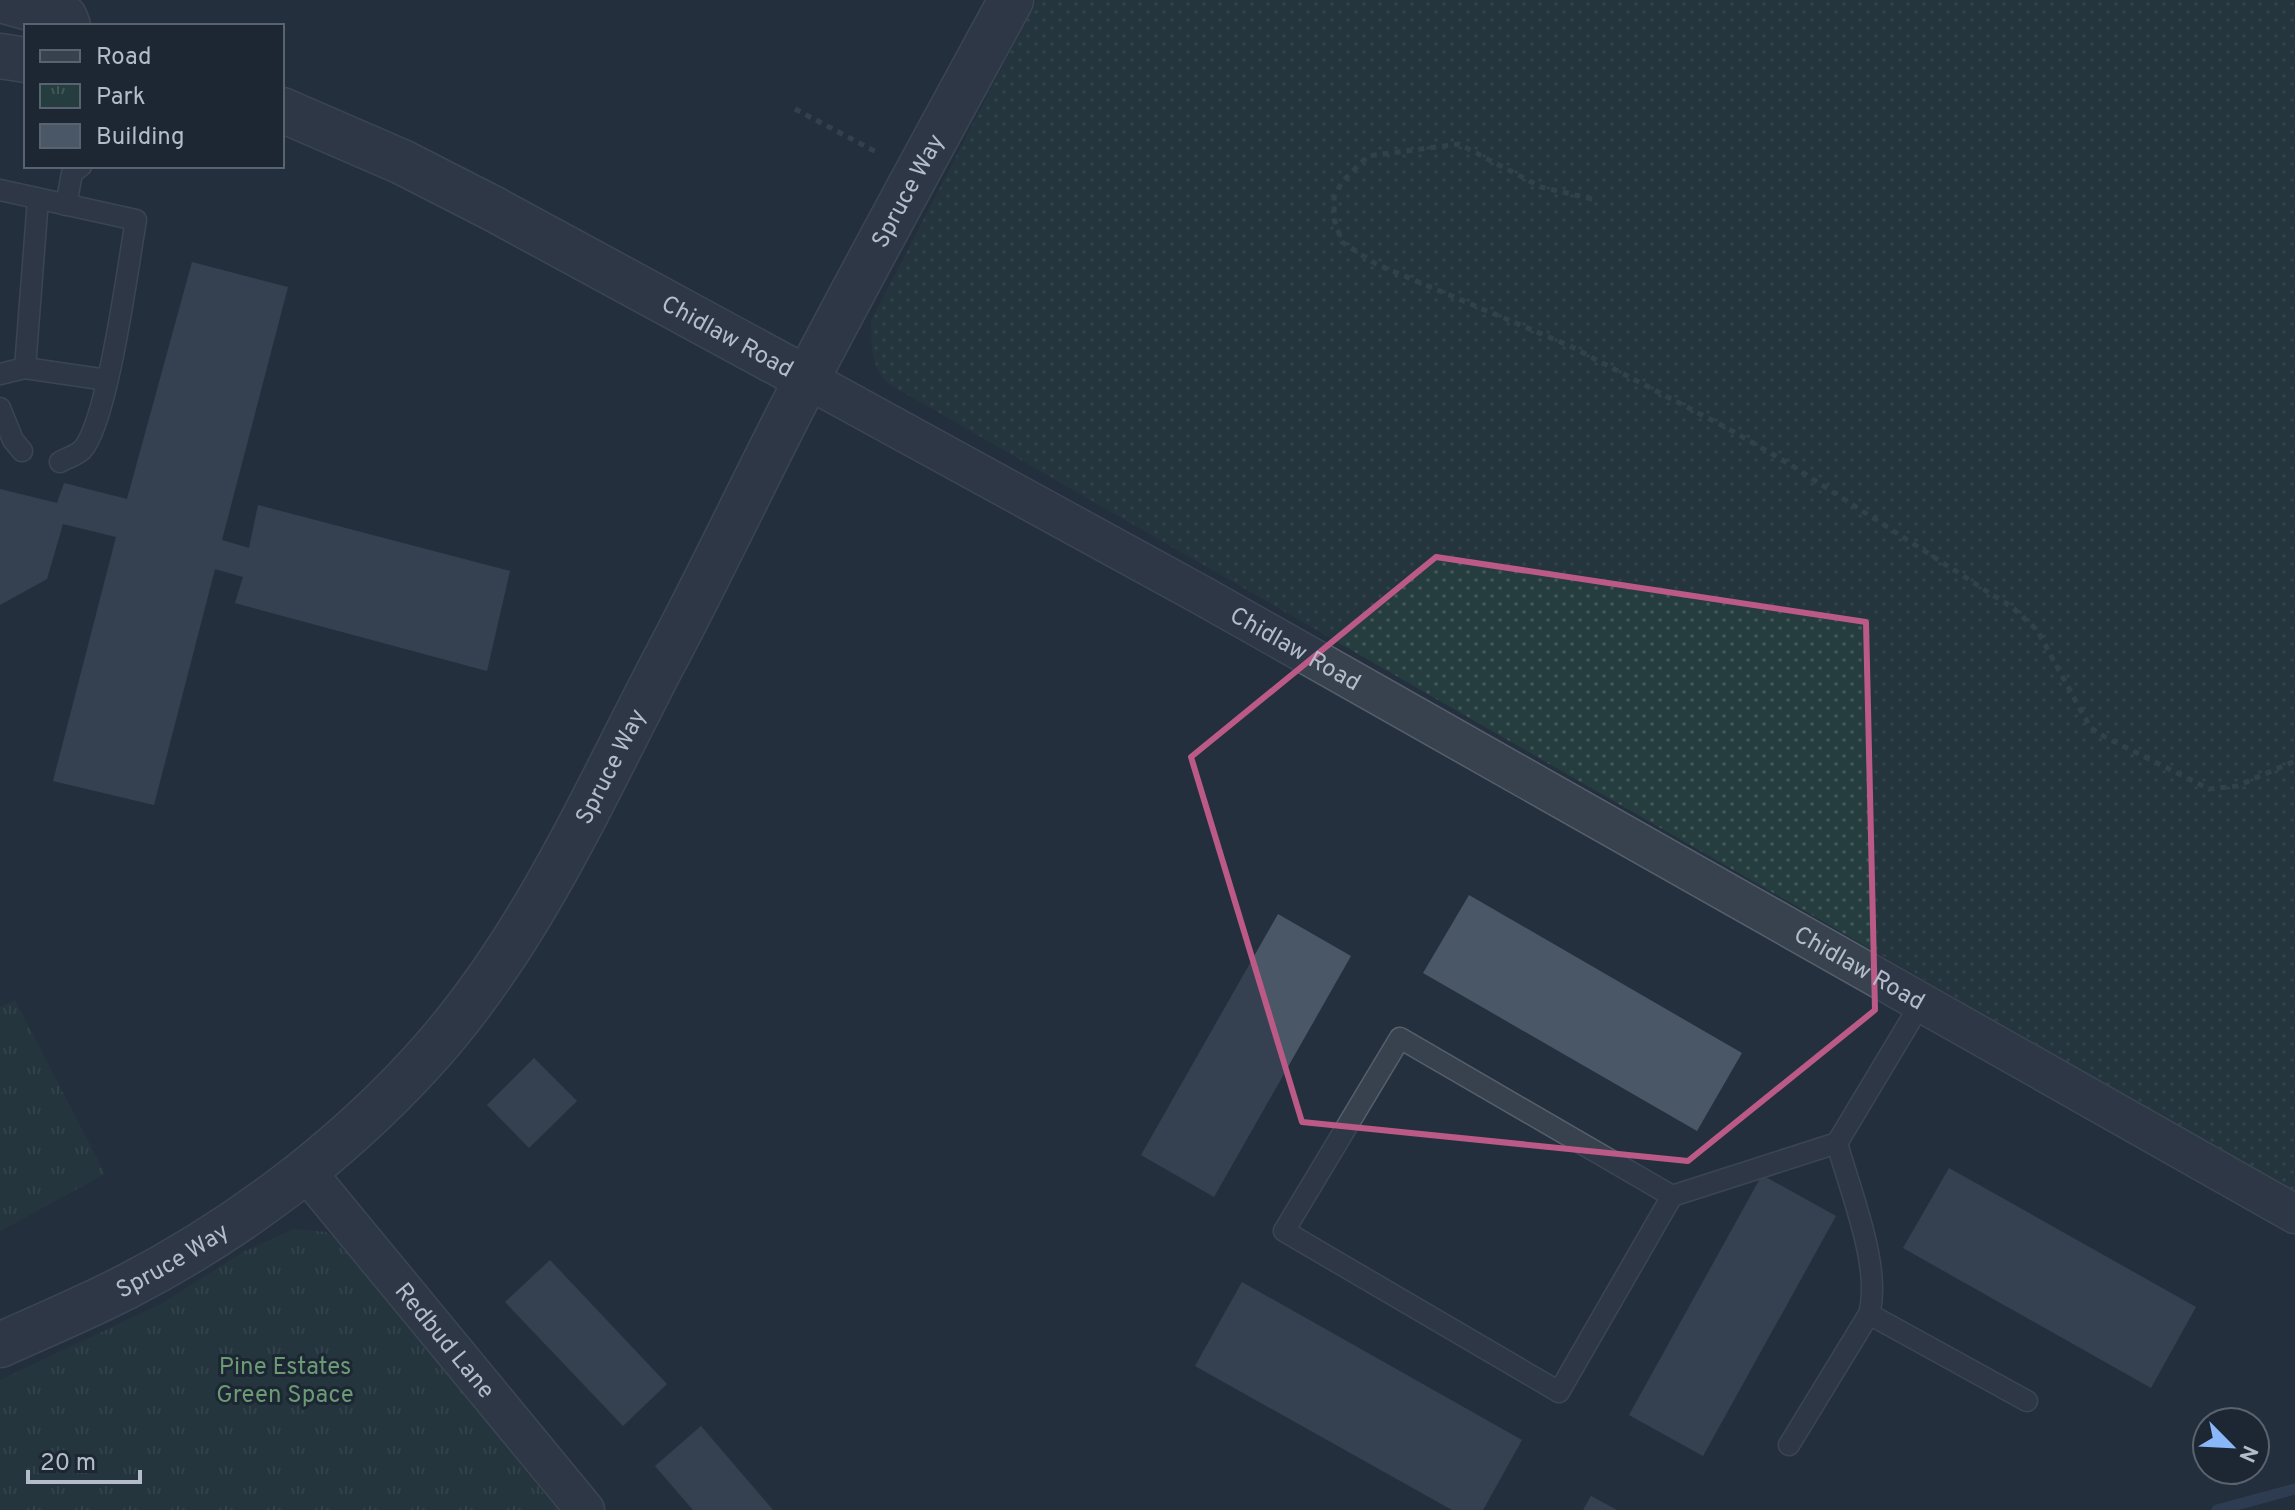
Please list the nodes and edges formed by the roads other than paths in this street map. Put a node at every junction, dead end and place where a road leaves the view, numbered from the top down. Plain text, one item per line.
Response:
1 (1, 0) edge
2 (1011, 0) edge
3 (67, 24) edge
4 (0, 56) edge
5 (24, 60) edge
6 (284, 111) edge
7 (73, 168) edge
8 (0, 190) edge
9 (38, 199) junction
10 (66, 205) junction
11 (25, 368) junction
12 (0, 374) edge
13 (807, 379) junction
14 (107, 380) junction
15 (0, 408) edge
16 (22, 451) dead end
17 (60, 462) dead end
18 (1921, 1003) junction
19 (1837, 1143) junction
20 (304, 1169) junction
21 (1672, 1196) junction
22 (2295, 1214) edge
23 (1869, 1314) junction
24 (0, 1345) edge
25 (2027, 1401) dead end
26 (1789, 1445) dead end
27 (585, 1510) edge

1 - 3 street
2 - 13 street, Spruce Way
4 - 5 street
6 - 13 street, Chidlaw Road
7 - 10 lane
8 - 9 lane
9 - 10 lane
9 - 11 lane
10 - 14 lane
11 - 12 lane
11 - 14 lane
13 - 18 street, Chidlaw Road
13 - 20 street, Spruce Way
14 - 17 lane
15 - 16 lane
18 - 19 lane
18 - 22 street, Chidlaw Road
19 - 21 lane
19 - 23 lane
20 - 24 street, Spruce Way
20 - 27 street, Redbud Lane
21 - 21 lane
23 - 25 lane
23 - 26 lane

